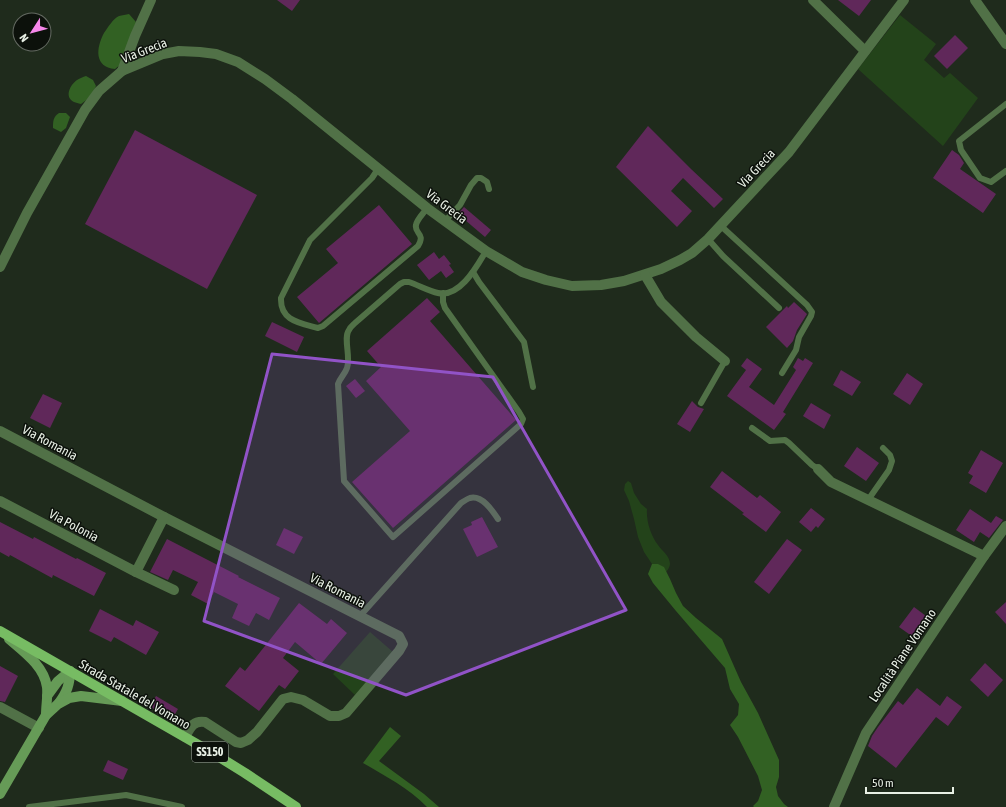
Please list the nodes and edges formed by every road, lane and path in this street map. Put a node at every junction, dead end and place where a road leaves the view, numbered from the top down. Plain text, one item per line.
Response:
1 (151, 0) edge
2 (813, 0) edge
3 (904, 0) edge
4 (975, 0) edge
5 (1006, 44) edge
6 (865, 51) junction
7 (122, 71) junction
8 (1006, 104) edge
9 (378, 169) junction
10 (1006, 171) edge
11 (489, 189) dead end
12 (427, 208) junction
13 (445, 221) junction
14 (721, 226) junction
15 (708, 239) junction
16 (486, 251) junction
17 (0, 266) edge
18 (473, 272) junction
19 (645, 275) junction
20 (443, 294) junction
21 (779, 308) dead end
22 (725, 361) joint
23 (782, 373) dead end
24 (533, 386) dead end
25 (701, 403) dead end
26 (752, 428) dead end
27 (0, 431) edge
28 (883, 448) dead end
29 (818, 469) joint
30 (868, 500) junction
31 (0, 501) edge
32 (164, 517) junction
33 (498, 519) dead end
34 (1006, 526) edge
35 (984, 556) junction
36 (136, 572) junction
37 (174, 590) dead end
38 (360, 616) junction
39 (0, 631) edge
40 (70, 671) junction
41 (47, 696) junction
42 (122, 701) junction
43 (58, 704) junction
44 (0, 708) edge
45 (46, 714) junction
46 (39, 728) junction
47 (185, 737) junction
48 (0, 794) edge
49 (29, 807) edge
50 (182, 807) edge
51 (296, 807) edge
52 (834, 807) edge

1 - 7 street
2 - 6 street
3 - 6 street, Via Grecia
4 - 5 street
6 - 14 street, Via Grecia
7 - 9 street, Via Grecia
7 - 17 street, Via Grecia
8 - 10 lane
9 - 12 street, Via Grecia
9 - 12 lane
11 - 13 lane
12 - 13 street, Via Grecia
13 - 16 street, Via Grecia
14 - 15 street, Via Grecia
14 - 23 lane
15 - 19 street, Via Grecia
15 - 21 lane
16 - 18 lane
16 - 19 street, Via Grecia
18 - 20 lane
18 - 24 lane
19 - 22 street
20 - 20 lane
22 - 25 lane
26 - 29 lane
27 - 32 street, Via Romania
28 - 30 lane
29 - 30 street
30 - 35 street
31 - 36 street, Via Polonia
32 - 36 street
32 - 38 street, Via Romania
33 - 38 lane
34 - 35 street, Località Piane Vomano
35 - 52 street, Località Piane Vomano
36 - 37 street, Via Polonia
38 - 47 street, Via Romania
39 - 40 main road, Strada Statale del Vomano / SS150
39 - 41 main road
40 - 41 main road
40 - 42 main road, Strada Statale del Vomano / SS150
40 - 43 main road
41 - 45 main road
42 - 43 main road
42 - 47 main road, Strada Statale del Vomano / SS150
43 - 45 main road
44 - 46 street
45 - 46 main road
46 - 48 main road
47 - 51 main road, Strada Statale del Vomano / SS150
49 - 50 lane

